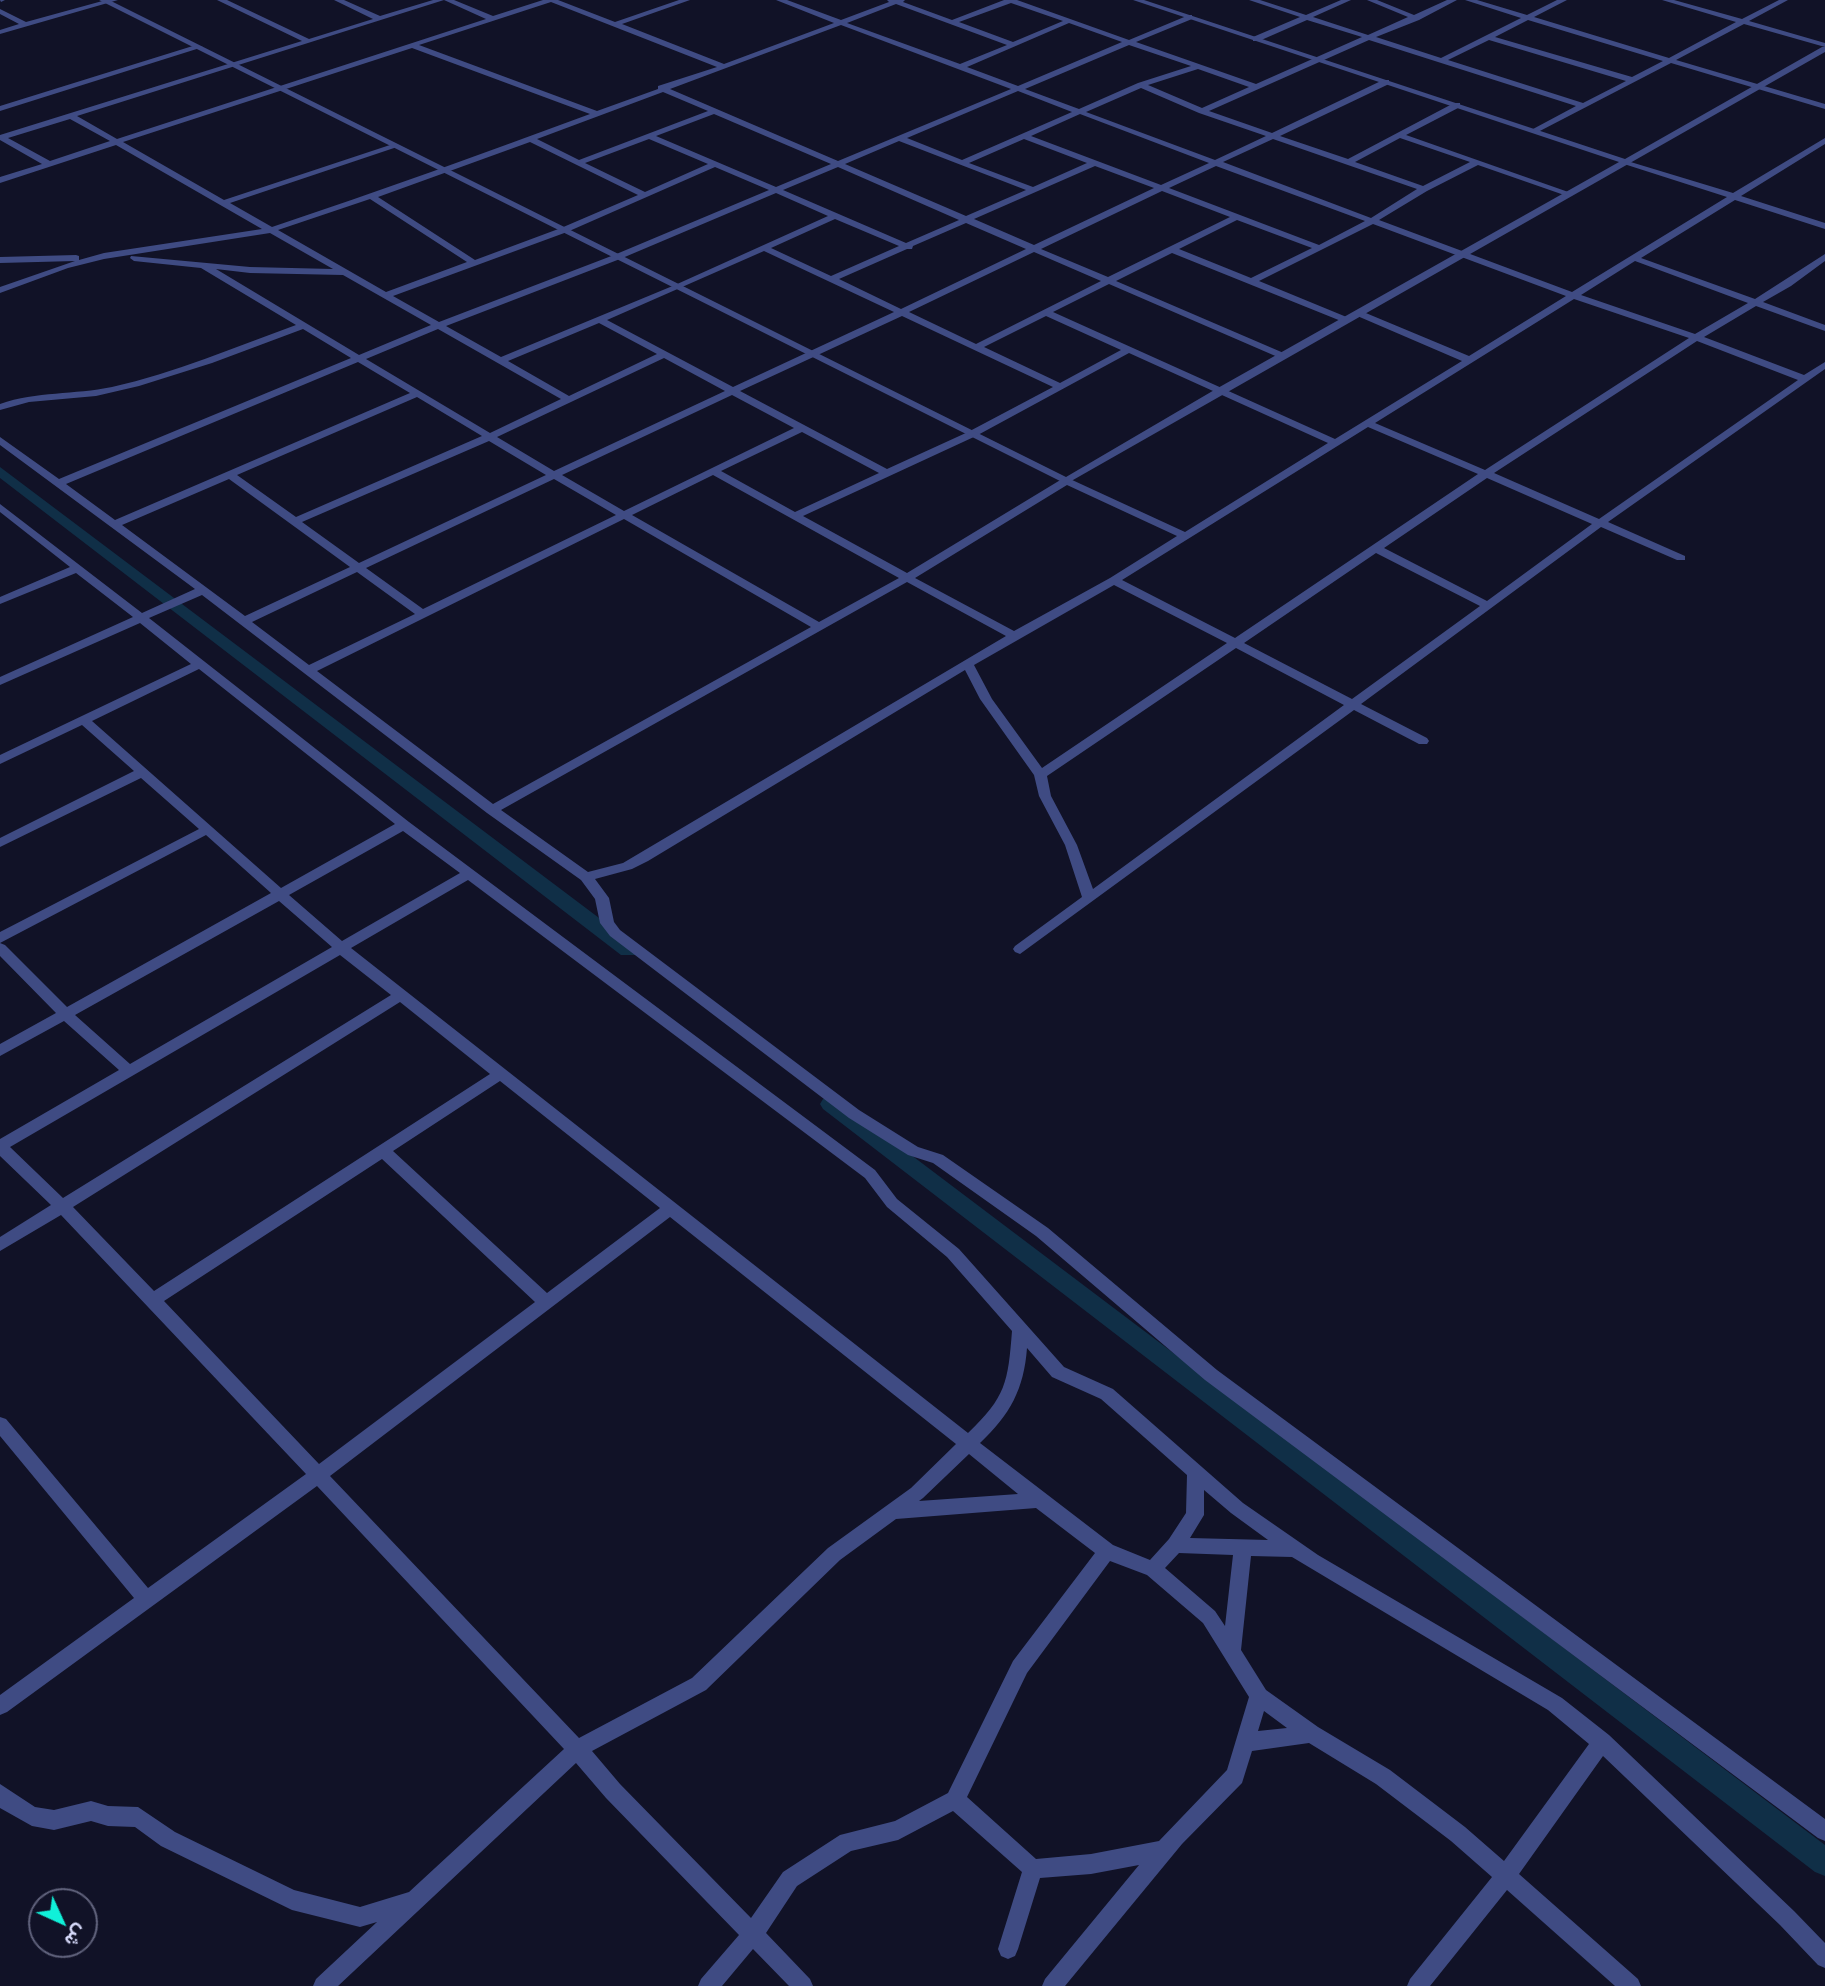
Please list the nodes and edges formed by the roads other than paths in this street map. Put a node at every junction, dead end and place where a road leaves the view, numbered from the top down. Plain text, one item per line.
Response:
1 (222, 0) edge
2 (338, 0) edge
3 (440, 0) edge
4 (448, 0) edge
5 (551, 0) edge
6 (686, 0) edge
7 (780, 0) edge
8 (1011, 0) edge
9 (1137, 0) edge
10 (1253, 0) edge
11 (1347, 0) edge
12 (1371, 0) edge
13 (1454, 0) edge
14 (1469, 0) edge
15 (1563, 0) edge
16 (1666, 0) edge
17 (1784, 0) edge
18 (108, 1) edge
19 (896, 1) edge
20 (1681, 2) edge
21 (0, 11) edge
22 (1189, 17) junction
23 (1307, 18) junction
24 (1416, 18) junction
25 (380, 19) junction
26 (493, 19) junction
27 (1528, 20) junction
28 (1069, 21) junction
29 (952, 22) junction
30 (1742, 22) junction
31 (842, 23) junction
32 (26, 24) junction
33 (616, 24) junction
34 (0, 32) edge
35 (1371, 38) junction
36 (1491, 38) junction
37 (1256, 39) junction
38 (308, 41) junction
39 (1132, 42) junction
40 (1012, 44) junction
41 (412, 45) junction
42 (199, 47) junction
43 (1825, 47) edge
44 (1320, 60) junction
45 (1443, 60) junction
46 (1667, 62) junction
47 (235, 64) junction
48 (722, 66) junction
49 (1200, 66) junction
50 (960, 67) junction
51 (1632, 80) junction
52 (1386, 82) junction
53 (1141, 85) junction
54 (1760, 86) junction
55 (1256, 87) junction
56 (281, 88) junction
57 (661, 88) junction
58 (1019, 89) junction
59 (1457, 105) junction
60 (1583, 106) junction
61 (1825, 107) edge
62 (0, 109) edge
63 (715, 111) junction
64 (1202, 111) junction
65 (1079, 112) junction
66 (595, 113) junction
67 (71, 116) junction
68 (1536, 131) junction
69 (1399, 135) junction
70 (649, 136) junction
71 (1024, 136) junction
72 (1274, 136) junction
73 (0, 138) edge
74 (528, 138) junction
75 (898, 138) junction
76 (1825, 140) edge
77 (118, 142) junction
78 (396, 146) junction
79 (838, 162) junction
80 (1096, 162) junction
81 (1476, 162) junction
82 (1627, 162) junction
83 (577, 163) junction
84 (961, 163) junction
85 (1347, 163) junction
86 (49, 164) junction
87 (716, 164) junction
88 (1218, 164) junction
89 (445, 171) junction
90 (0, 180) edge
91 (1161, 188) junction
92 (1424, 189) junction
93 (773, 190) junction
94 (1033, 190) junction
95 (1570, 194) junction
96 (370, 195) junction
97 (645, 195) junction
98 (1735, 198) junction
99 (223, 202) junction
100 (834, 216) junction
101 (1238, 216) junction
102 (968, 220) junction
103 (1371, 221) junction
104 (1825, 226) edge
105 (271, 230) junction
106 (564, 230) junction
107 (762, 247) junction
108 (909, 247) junction
109 (1317, 247) junction
110 (1033, 248) junction
111 (1171, 249) junction
112 (1461, 255) junction
113 (104, 256) junction
114 (617, 257) junction
115 (1825, 257) edge
116 (1634, 258) junction
117 (0, 260) edge
118 (472, 262) junction
119 (201, 264) junction
120 (346, 272) junction
121 (832, 279) junction
122 (1108, 281) junction
123 (1253, 281) junction
124 (678, 287) junction
125 (0, 290) edge
126 (387, 295) junction
127 (1571, 295) junction
128 (1756, 303) junction
129 (901, 312) junction
130 (1045, 312) junction
131 (1358, 313) junction
132 (598, 319) junction
133 (1346, 320) junction
134 (304, 325) junction
135 (439, 325) junction
136 (1825, 328) edge
137 (1696, 337) junction
138 (977, 347) junction
139 (1128, 350) junction
140 (663, 355) junction
141 (814, 355) junction
142 (1283, 356) junction
143 (360, 358) junction
144 (502, 360) junction
145 (1469, 360) junction
146 (1825, 365) edge
147 (1805, 379) junction
148 (1059, 386) junction
149 (732, 391) junction
150 (1219, 391) junction
151 (418, 393) junction
152 (569, 400) junction
153 (0, 407) edge
154 (1368, 423) junction
155 (803, 427) junction
156 (972, 433) junction
157 (491, 436) junction
158 (0, 440) edge
159 (1335, 443) junction
160 (714, 472) junction
161 (885, 472) junction
162 (229, 474) junction
163 (1486, 474) junction
164 (554, 475) junction
165 (1066, 481) junction
166 (58, 483) junction
167 (0, 507) edge
168 (626, 516) junction
169 (794, 516) junction
170 (296, 521) junction
171 (1600, 523) junction
172 (115, 524) junction
173 (1183, 535) junction
174 (1375, 548) junction
175 (1681, 558) dead end
176 (357, 566) junction
177 (78, 568) junction
178 (907, 578) junction
179 (1114, 580) junction
180 (203, 590) junction
181 (0, 601) edge
182 (1489, 606) junction
183 (421, 613) junction
184 (140, 617) junction
185 (244, 621) junction
186 (819, 626) junction
187 (1014, 636) junction
188 (1236, 644) junction
189 (200, 664) junction
190 (968, 664) junction
191 (309, 670) junction
192 (0, 681) edge
193 (1355, 704) junction
194 (84, 720) junction
195 (1423, 741) dead end
196 (0, 760) edge
197 (143, 772) junction
198 (1040, 775) junction
199 (492, 810) junction
200 (404, 825) junction
201 (208, 829) junction
202 (0, 843) edge
203 (470, 873) junction
204 (586, 877) junction
205 (280, 894) junction
206 (1089, 897) junction
207 (0, 938) edge
208 (0, 948) edge
209 (341, 948) junction
210 (1020, 949) dead end
211 (401, 995) junction
212 (65, 1014) junction
213 (0, 1051) edge
214 (129, 1071) junction
215 (500, 1074) junction
216 (0, 1147) edge
217 (383, 1151) junction
218 (63, 1207) junction
219 (670, 1209) junction
220 (0, 1245) edge
221 (153, 1300) junction
222 (545, 1301) junction
223 (1020, 1329) junction
224 (0, 1424) edge
225 (968, 1446) junction
226 (1196, 1474) junction
227 (318, 1475) junction
228 (1038, 1500) junction
229 (894, 1511) junction
230 (1175, 1545) junction
231 (1243, 1547) junction
232 (1294, 1549) junction
233 (1107, 1551) junction
234 (1153, 1569) junction
235 (145, 1598) junction
236 (1231, 1653) junction
237 (1259, 1696) junction
238 (0, 1706) edge
239 (1311, 1734) junction
240 (1247, 1742) junction
241 (1602, 1742) junction
242 (577, 1749) junction
243 (0, 1794) edge
244 (955, 1800) junction
245 (1825, 1832) edge
246 (1165, 1850) junction
247 (1033, 1869) junction
248 (1504, 1876) junction
249 (413, 1900) junction
250 (752, 1934) junction
251 (1008, 1949) dead end
252 (1825, 1958) edge
253 (323, 1986) edge
254 (708, 1986) edge
255 (803, 1986) edge
256 (1052, 1986) edge
257 (1417, 1986) edge
258 (1631, 1986) edge

1 - 38 street
2 - 25 street
3 - 25 street
4 - 26 street
5 - 26 street
5 - 33 street
6 - 33 street
7 - 31 street
8 - 28 street
8 - 29 street
9 - 22 street
10 - 23 street
11 - 23 street
12 - 24 street
13 - 24 street
14 - 27 street
15 - 27 street
16 - 20 street
17 - 30 street
18 - 32 street
18 - 42 street
19 - 29 street
19 - 31 street
20 - 30 street
21 - 32 street
22 - 37 street
22 - 39 street
23 - 35 street
23 - 37 street
24 - 35 street
25 - 38 street
26 - 41 street
27 - 36 street
27 - 46 street
28 - 39 street
28 - 40 street
29 - 40 street
30 - 43 street
30 - 46 street
31 - 48 street
31 - 50 street
32 - 34 street
33 - 48 street
35 - 44 street
35 - 45 street
36 - 45 street
36 - 51 street
37 - 44 street
38 - 47 street
39 - 49 street
39 - 58 street
40 - 50 street
41 - 56 street
41 - 66 street
42 - 47 street
42 - 62 street
43 - 54 street
44 - 52 street
44 - 55 street
45 - 60 street
46 - 51 street
46 - 54 street
47 - 56 street
47 - 67 street
48 - 57 street
49 - 53 street
49 - 55 street
50 - 58 street
51 - 60 street
52 - 59 street
52 - 72 street
53 - 64 street
53 - 65 street
54 - 61 street
54 - 82 street
55 - 64 street
56 - 77 street
56 - 78 street
57 - 63 street
57 - 66 street
58 - 65 street
58 - 75 street
59 - 68 street
59 - 69 street
60 - 68 street
63 - 70 street
63 - 79 street
64 - 72 street
65 - 71 street
65 - 88 street
66 - 74 street
67 - 73 street
67 - 77 street
68 - 82 street
69 - 81 street
69 - 85 street
70 - 83 street
70 - 87 street
71 - 80 street
71 - 84 street
72 - 85 street
72 - 88 street
73 - 86 street
74 - 83 street
74 - 89 street
75 - 79 street
75 - 84 street
76 - 98 street
77 - 86 street
77 - 99 street
78 - 89 street
78 - 99 street
79 - 93 street
79 - 102 street
80 - 91 street
80 - 94 street
81 - 92 street
81 - 95 street
82 - 95 street
82 - 98 street
83 - 97 street
84 - 94 street
85 - 92 street
86 - 90 street
87 - 93 street
87 - 97 street
88 - 91 street
88 - 103 street
89 - 96 street
89 - 106 street
91 - 101 street
91 - 110 street
92 - 103 street
93 - 100 street
93 - 114 street
94 - 102 street
95 - 112 street
96 - 105 street
96 - 118 street
97 - 106 street
98 - 104 street
98 - 116 street
99 - 105 street
100 - 107 street
100 - 108 street
101 - 109 street
101 - 111 street
102 - 108 street
102 - 110 street
103 - 109 street
103 - 112 street
105 - 113 street
105 - 120 street
106 - 114 street
106 - 118 street
107 - 121 street
107 - 124 street
108 - 121 street
109 - 123 street
110 - 122 street
110 - 129 street
111 - 122 street
111 - 123 street
112 - 127 street
112 - 131 street
113 - 117 street
113 - 119 street
113 - 125 street
114 - 124 street
114 - 135 street
115 - 128 street
116 - 127 street
116 - 128 street
118 - 126 street
119 - 120 street
119 - 134 street
120 - 126 street
121 - 129 street
122 - 130 street
122 - 142 street
123 - 133 street
124 - 132 street
124 - 141 street
126 - 135 street
127 - 137 street
127 - 145 street
128 - 136 street
128 - 137 street
129 - 138 street
129 - 141 street
130 - 138 street
130 - 139 street
131 - 133 street
131 - 145 street
132 - 140 street
132 - 144 street
133 - 142 street
134 - 143 street
134 - 153 street
135 - 143 street
135 - 144 street
137 - 147 street
137 - 163 street
138 - 148 street
139 - 148 street
139 - 150 street
140 - 149 street
140 - 152 street
141 - 149 street
141 - 156 street
142 - 150 street
143 - 151 street
143 - 166 street
144 - 152 street
145 - 154 street
146 - 147 street
147 - 171 street
148 - 156 street
149 - 155 street
149 - 164 street
150 - 159 street
150 - 165 street
151 - 157 street
151 - 162 street
152 - 157 street
154 - 159 street
154 - 163 street
155 - 160 street
155 - 161 street
156 - 161 street
156 - 165 street
157 - 164 street
157 - 170 street
158 - 166 street
159 - 173 street
160 - 168 street
160 - 169 street
161 - 169 street
162 - 170 street
162 - 172 street
163 - 171 street
163 - 174 street
164 - 168 street
164 - 176 street
165 - 173 street
165 - 178 street
166 - 172 street
167 - 177 street
168 - 183 street
168 - 186 street
169 - 178 street
170 - 176 street
171 - 175 street
171 - 182 street
172 - 180 street
173 - 179 street
174 - 182 street
174 - 188 street
176 - 183 street
176 - 185 street
177 - 181 street
177 - 184 street
178 - 186 street
178 - 187 street
179 - 187 street
179 - 188 street
180 - 184 street
180 - 185 street
182 - 193 street
183 - 191 street
184 - 189 street
184 - 192 street
185 - 191 street
186 - 199 street
187 - 190 street
188 - 193 street
188 - 198 street
189 - 194 street
189 - 200 street
190 - 198 street
190 - 204 street
191 - 199 street
193 - 195 street
193 - 206 street
194 - 196 street
194 - 197 street
197 - 201 street
197 - 202 street
198 - 206 street
199 - 204 street
200 - 203 street
200 - 205 street
201 - 205 street
201 - 207 street
203 - 209 street
203 - 223 street
204 - 245 street
205 - 209 street
205 - 212 street
206 - 210 street
208 - 212 street
209 - 211 street
209 - 214 street
211 - 215 street
211 - 218 street
212 - 213 street
212 - 214 street
214 - 216 street
215 - 217 street
215 - 219 street
216 - 218 street
217 - 221 street
217 - 222 street
218 - 220 street
218 - 221 street
219 - 222 street
219 - 225 street
221 - 227 street
222 - 227 street
223 - 225 street
223 - 226 street
224 - 235 street
225 - 228 street
225 - 229 street
226 - 230 street
226 - 232 street
227 - 235 street
227 - 242 street
228 - 229 street
228 - 233 street
229 - 242 street
230 - 231 street
230 - 234 street
231 - 232 street
231 - 236 street
232 - 241 street
233 - 234 street
233 - 244 street
234 - 236 street
235 - 238 street
236 - 237 street
237 - 239 street
237 - 240 street
239 - 240 street
239 - 248 street
240 - 246 street
241 - 248 street
241 - 252 street
242 - 249 street
242 - 250 street
243 - 249 street
244 - 247 street
244 - 250 street
246 - 247 street
246 - 256 street
247 - 251 street
248 - 257 street
248 - 258 street
249 - 253 street
250 - 254 street
250 - 255 street

